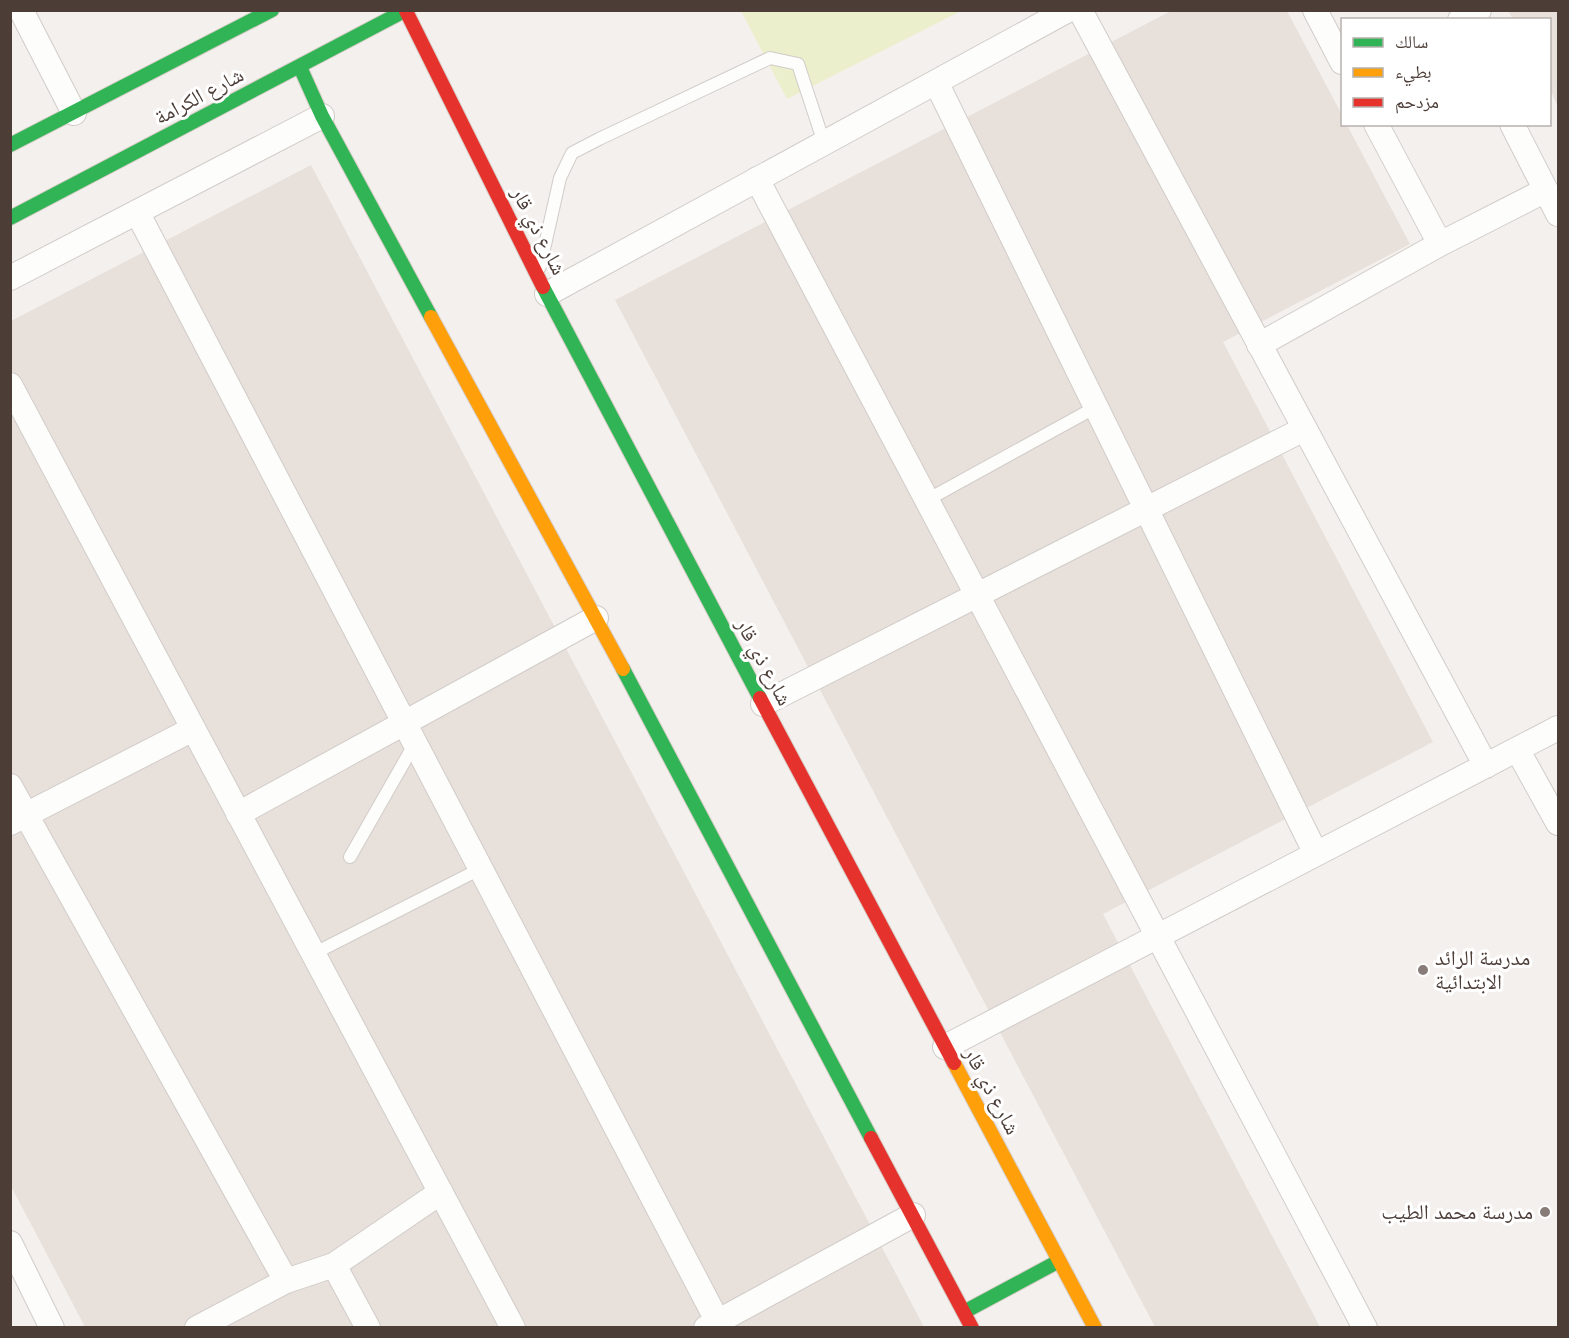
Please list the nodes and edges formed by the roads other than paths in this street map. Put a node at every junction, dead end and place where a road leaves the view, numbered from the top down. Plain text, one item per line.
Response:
1 (21, 10) edge
2 (1068, 10) edge
3 (1080, 10) edge
4 (1315, 10) edge
5 (1479, 10) edge
6 (406, 11) edge
7 (260, 13) edge
8 (1463, 18) edge
9 (1341, 60) edge
10 (300, 67) junction
11 (936, 82) junction
12 (74, 113) junction
13 (322, 116) junction
14 (1377, 126) edge
15 (1513, 126) edge
16 (824, 143) junction
17 (10, 145) edge
18 (757, 179) junction
19 (1546, 190) junction
20 (137, 212) junction
21 (1558, 214) edge
22 (10, 218) edge
23 (1440, 244) junction
24 (10, 278) edge
25 (542, 285) junction
26 (1259, 345) junction
27 (10, 385) edge
28 (1096, 406) junction
29 (1304, 429) junction
30 (927, 500) junction
31 (1146, 509) junction
32 (977, 595) junction
33 (596, 618) junction
34 (763, 704) junction
35 (1558, 728) edge
36 (193, 729) junction
37 (410, 733) junction
38 (1517, 749) junction
39 (1486, 766) junction
40 (10, 786) edge
41 (238, 814) junction
42 (18, 819) edge
43 (1558, 823) edge
44 (1316, 854) junction
45 (350, 857) dead end
46 (480, 869) junction
47 (1158, 936) junction
48 (313, 954) junction
49 (945, 1047) junction
50 (441, 1192) junction
51 (913, 1215) junction
52 (10, 1244) edge
53 (1059, 1261) junction
54 (334, 1265) junction
55 (286, 1281) junction
56 (964, 1312) junction
57 (715, 1325) edge
58 (52, 1328) edge
59 (197, 1328) edge
60 (368, 1328) edge
61 (513, 1328) edge
62 (972, 1328) edge
63 (1095, 1328) edge
64 (1365, 1328) edge

1 - 12 street
2 - 11 street
3 - 26 street
4 - 9 street
5 - 8 street
6 - 10 street, شارع الكرامة
6 - 25 street, شارع ذي قار
7 - 12 street, شارع الكرامة
10 - 13 street
10 - 22 street, شارع الكرامة
11 - 16 street
11 - 28 street
12 - 17 street, شارع الكرامة
13 - 20 street
13 - 33 street
14 - 23 street
15 - 19 street
16 - 18 street
16 - 25 lane
18 - 25 street
18 - 30 street
19 - 21 street
19 - 23 street
20 - 24 street
20 - 37 street
23 - 26 street
25 - 34 street, شارع ذي قار
26 - 29 street
27 - 36 street
28 - 30 lane
28 - 31 street
29 - 31 street
29 - 39 street
30 - 32 street
31 - 32 street
31 - 44 street
32 - 34 street
32 - 47 street
33 - 37 street
33 - 51 street
34 - 49 street, شارع ذي قار
35 - 38 street
36 - 41 street
36 - 42 street
37 - 41 street
37 - 45 lane
37 - 46 street
38 - 39 street
38 - 43 street
39 - 44 street
40 - 42 street
41 - 48 street
42 - 55 street
44 - 47 street
46 - 48 lane
46 - 57 street
47 - 49 street
47 - 64 street
48 - 50 street
49 - 53 street, شارع ذي قار
50 - 54 street
50 - 61 street
51 - 56 street
51 - 57 street
52 - 58 street
53 - 56 street
53 - 63 street, شارع ذي قار
54 - 55 street
54 - 60 street
55 - 59 street
56 - 62 street

